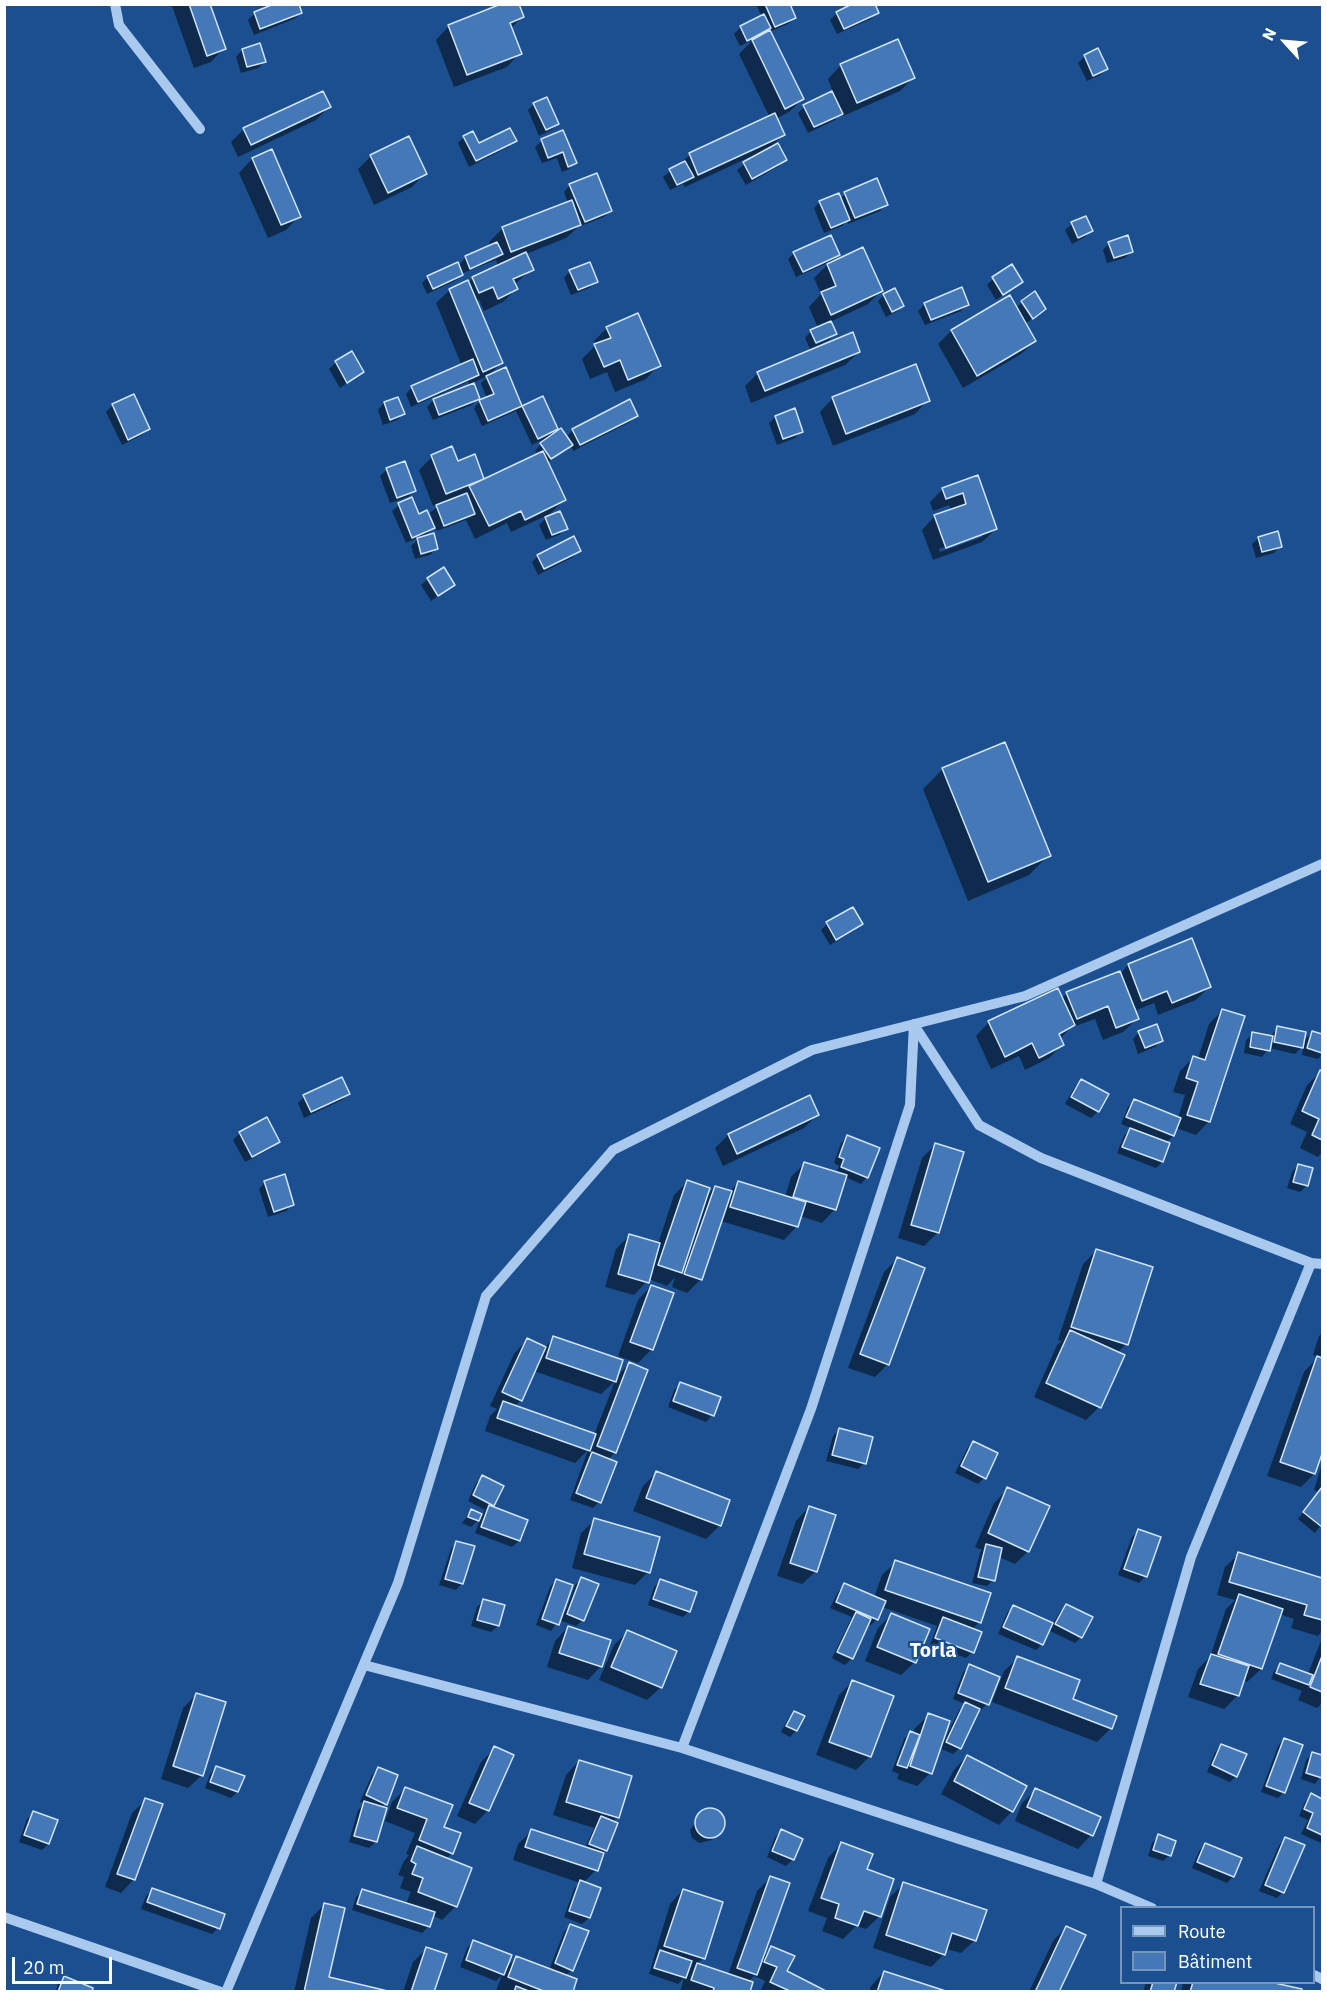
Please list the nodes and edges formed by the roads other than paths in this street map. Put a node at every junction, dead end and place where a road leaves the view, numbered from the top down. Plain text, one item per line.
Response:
1 (115, 4) edge
2 (200, 129) dead end
3 (1323, 864) edge
4 (914, 1024) junction
5 (1317, 1264) edge
6 (364, 1665) junction
7 (682, 1748) junction
8 (1096, 1884) junction
9 (1147, 1906) edge
10 (4, 1917) edge
11 (221, 1992) edge
12 (226, 1992) edge

1 - 2 street
3 - 4 street
4 - 5 street
4 - 6 street
4 - 7 street
5 - 8 street
6 - 7 street
6 - 12 street
7 - 8 street
8 - 9 street
10 - 11 street

